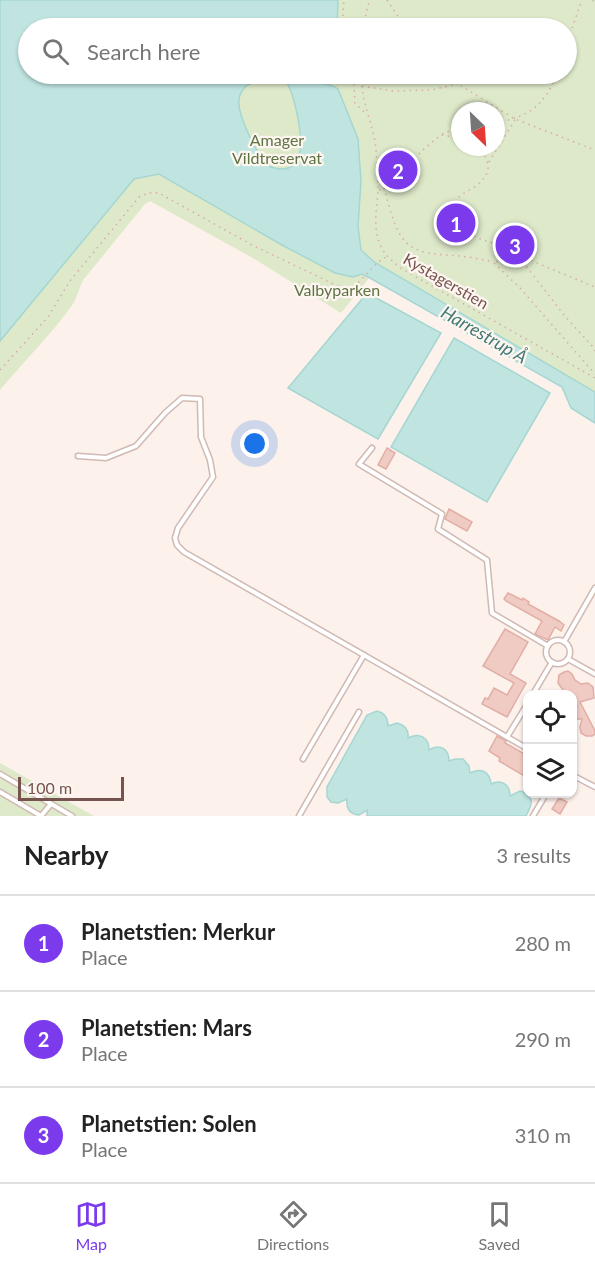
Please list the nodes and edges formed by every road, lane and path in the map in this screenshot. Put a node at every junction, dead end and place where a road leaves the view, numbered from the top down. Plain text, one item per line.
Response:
1 (344, 0) edge
2 (370, 0) edge
3 (387, 0) edge
4 (582, 0) edge
5 (593, 0) edge
6 (595, 6) edge
7 (343, 18) edge
8 (365, 18) edge
9 (399, 18) edge
10 (576, 18) edge
11 (353, 84) edge
12 (458, 84) joint
13 (553, 84) edge
14 (361, 86) joint
15 (368, 116) junction
16 (515, 119) junction
17 (505, 121) edge
18 (451, 131) edge
19 (441, 135) junction
20 (451, 137) edge
21 (595, 150) edge
22 (485, 156) edge
23 (488, 162) junction
24 (384, 188) junction
25 (378, 190) junction
26 (519, 256) junction
27 (386, 257) junction
28 (493, 262) junction
29 (595, 287) edge
30 (595, 351) edge
31 (0, 370) edge
32 (595, 374) edge
33 (595, 378) edge
34 (372, 448) dead end
35 (78, 456) dead end
36 (595, 588) edge
37 (564, 642) junction
38 (548, 646) junction
39 (364, 655) junction
40 (568, 659) junction
41 (552, 662) junction
42 (595, 674) edge
43 (534, 690) edge
44 (523, 711) edge
45 (359, 712) dead end
46 (507, 737) junction
47 (523, 746) edge
48 (303, 759) dead end
49 (0, 774) edge
50 (577, 777) edge
51 (595, 788) edge
52 (0, 792) edge
53 (544, 798) edge
54 (51, 804) junction
55 (72, 816) edge
56 (299, 816) edge
57 (533, 816) edge

1 - 7 path
2 - 8 path
3 - 9 path
4 - 10 path
5 - 6 path
11 - 15 path
12 - 14 path
12 - 16 path
13 - 16 path
14 - 15 path, Kystagerstien
15 - 25 path, Kystagerstien
16 - 17 path
16 - 21 path
16 - 23 path
18 - 19 path
19 - 20 path
19 - 24 path
22 - 23 path
23 - 26 path
24 - 25 path
24 - 28 path
25 - 27 path, Kystagerstien
26 - 28 path
26 - 29 path
26 - 30 path
27 - 31 path
27 - 33 path, Kystagerstien
28 - 32 path
34 - 38 lane
35 - 39 lane
36 - 37 lane
37 - 38 lane
37 - 40 lane
38 - 41 lane
39 - 46 lane
39 - 48 lane
40 - 41 lane
40 - 42 lane
41 - 43 lane
44 - 46 lane
45 - 56 lane
46 - 47 lane
49 - 54 lane
50 - 51 lane
52 - 54 lane
53 - 57 lane
54 - 55 lane

